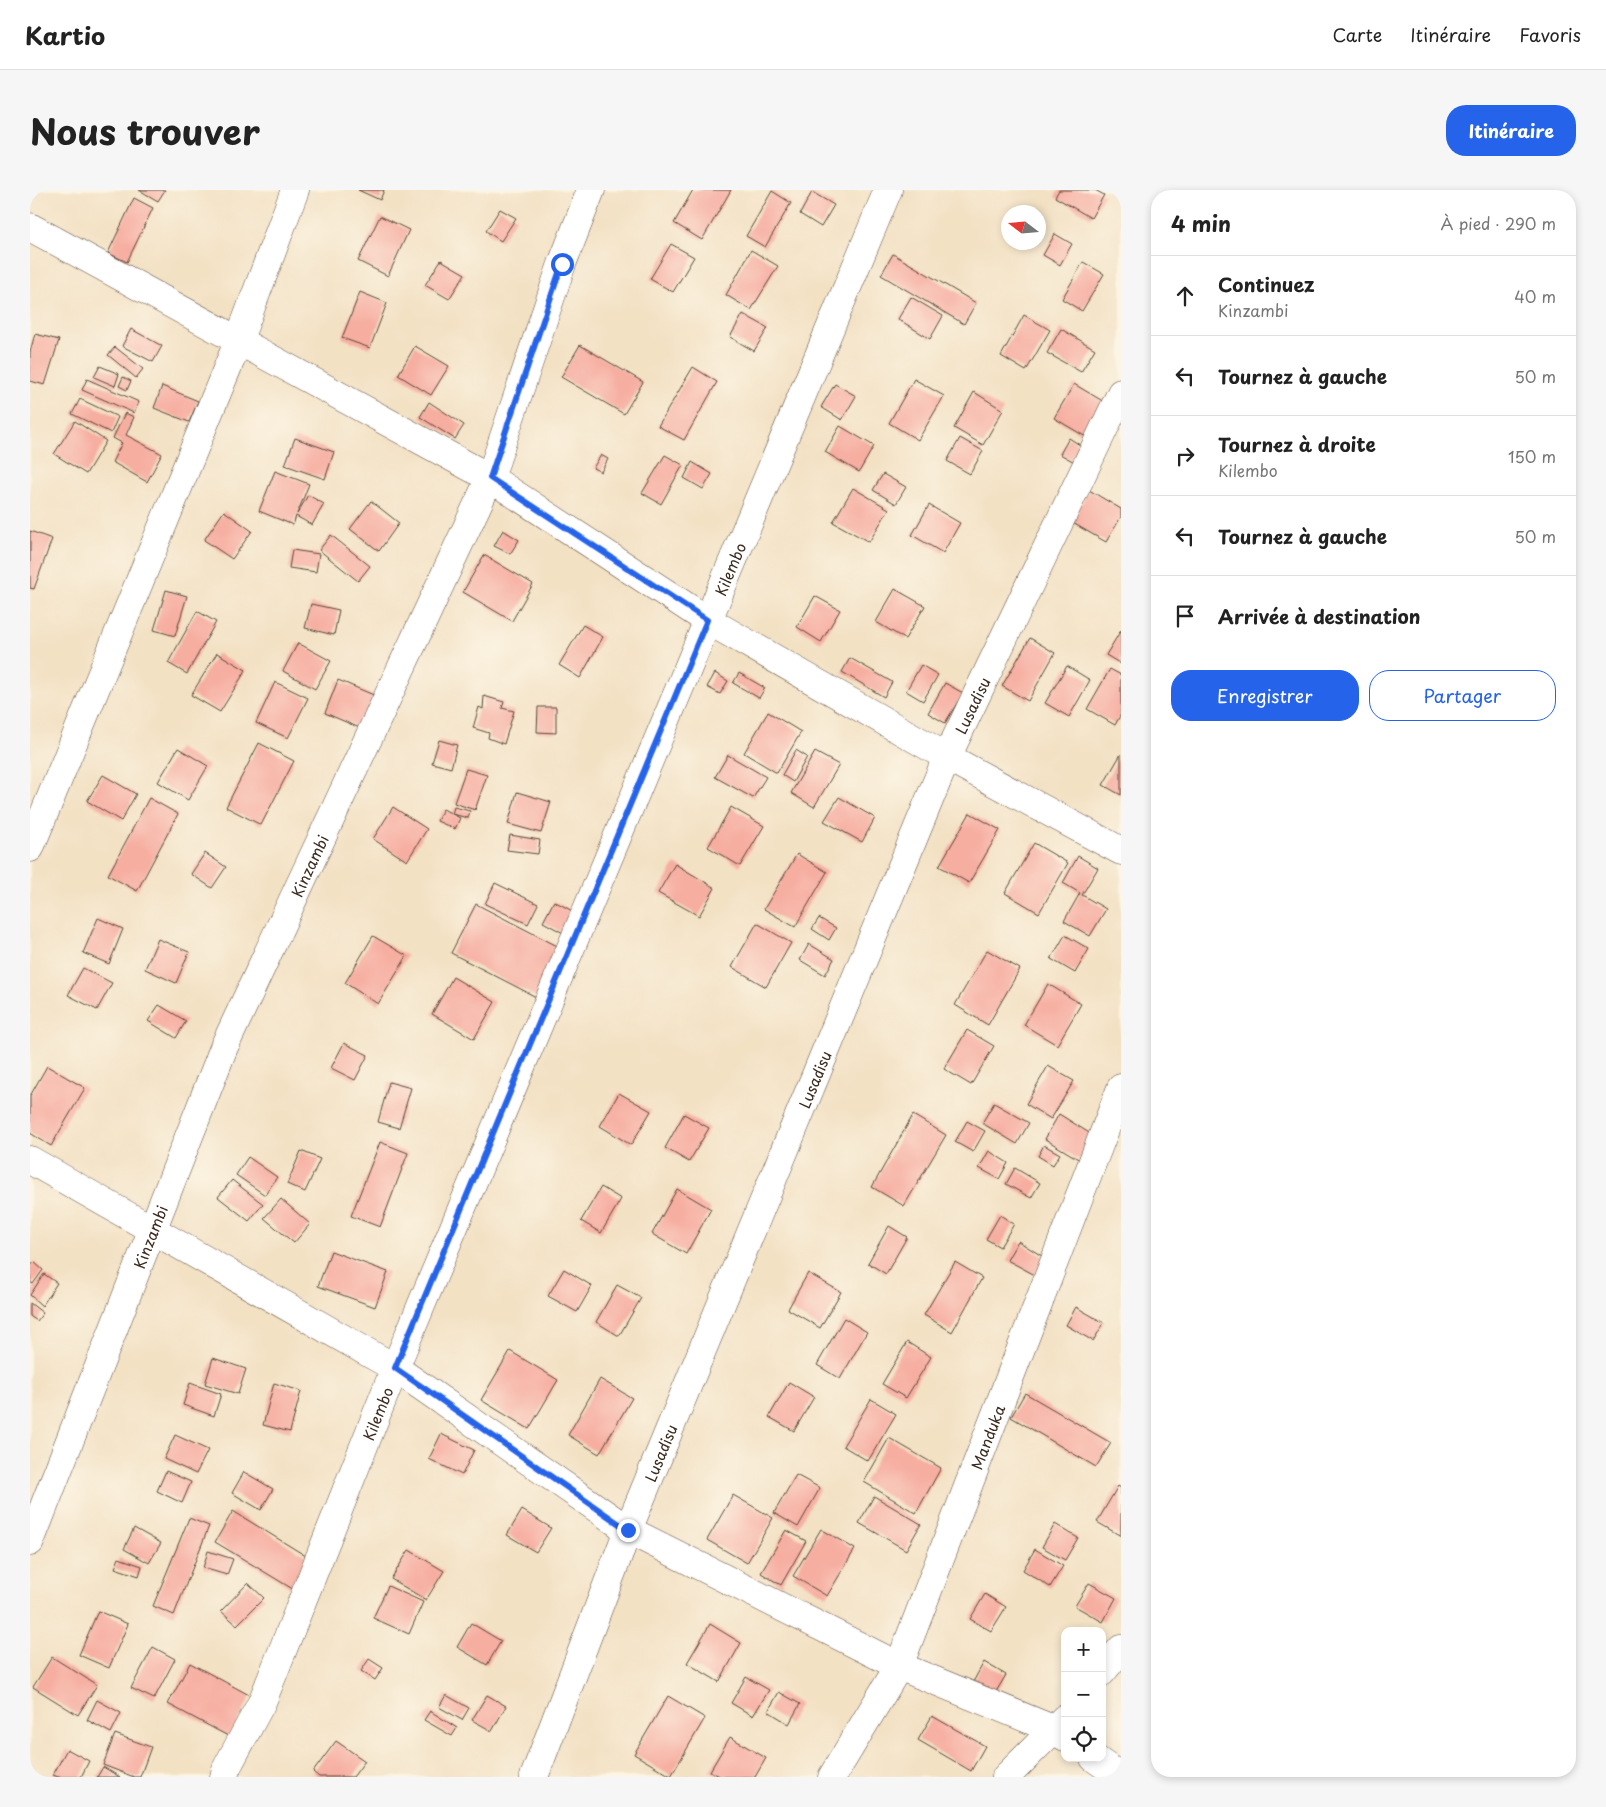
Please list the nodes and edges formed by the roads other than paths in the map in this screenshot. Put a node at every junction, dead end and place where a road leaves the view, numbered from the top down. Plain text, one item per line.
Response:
1 (295, 190) edge
2 (590, 190) edge
3 (888, 190) edge
4 (30, 226) edge
5 (238, 342) junction
6 (1121, 393) edge
7 (490, 478) junction
8 (707, 620) junction
9 (947, 757) junction
10 (30, 848) edge
11 (1121, 851) edge
12 (1121, 1088) edge
13 (30, 1160) edge
14 (150, 1229) junction
15 (395, 1368) junction
16 (628, 1530) junction
17 (30, 1542) edge
18 (1121, 1649) edge
19 (899, 1666) junction
20 (1106, 1667) edge
21 (1061, 1728) edge
22 (1100, 1762) edge
23 (224, 1777) edge
24 (534, 1777) edge
25 (832, 1777) edge
26 (1006, 1777) edge
27 (1121, 1777) edge

1 - 5 street
2 - 7 street, Kinzambi
3 - 8 street, Kilembo
4 - 5 street
5 - 7 street
5 - 10 street
6 - 9 street, Lusadisu
7 - 8 street
7 - 14 street, Kinzambi
8 - 9 street
8 - 15 street, Kilembo
9 - 11 street
9 - 16 street, Lusadisu
12 - 19 street, Manduka
13 - 14 street
14 - 15 street
14 - 17 street, Kinzambi
15 - 16 street
15 - 23 street, Kilembo
16 - 19 street
16 - 24 street, Lusadisu
18 - 20 street
19 - 21 street
19 - 25 street, Manduka
21 - 26 street
22 - 27 street

